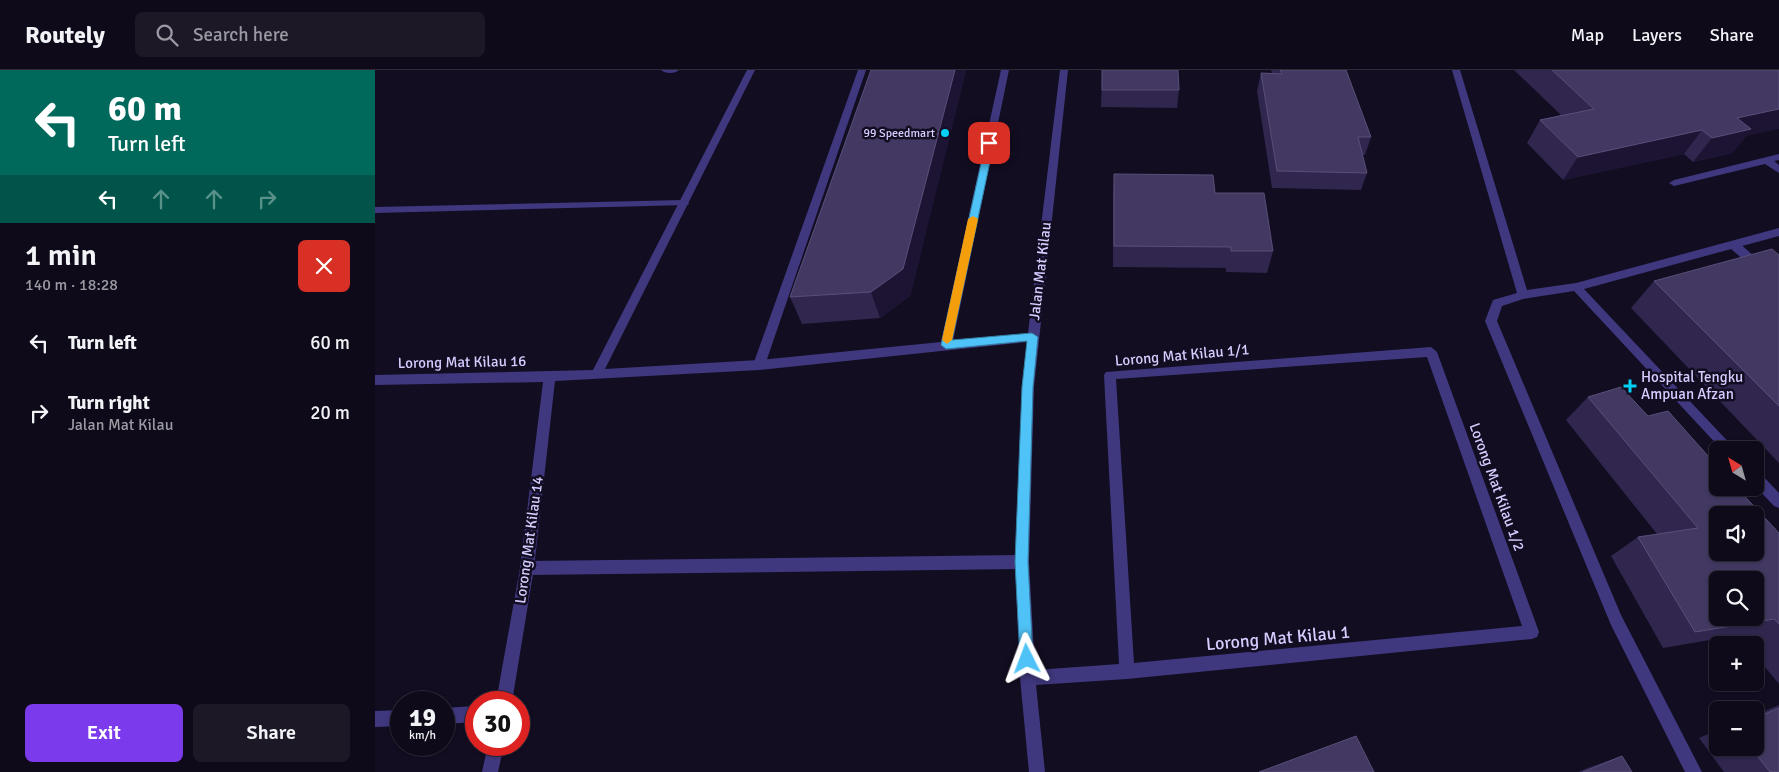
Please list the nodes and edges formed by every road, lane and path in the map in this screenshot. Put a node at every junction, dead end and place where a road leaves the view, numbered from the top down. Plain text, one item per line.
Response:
1 (665, 70) edge
2 (675, 70) edge
3 (751, 70) edge
4 (862, 70) edge
5 (1005, 70) edge
6 (1064, 70) edge
7 (1456, 70) edge
8 (1779, 157) edge
9 (1766, 160) junction
10 (1779, 170) edge
11 (1674, 183) dead end
12 (684, 202) junction
13 (375, 210) edge
14 (1779, 232) edge
15 (1734, 245) junction
16 (1779, 284) edge
17 (1576, 287) junction
18 (1523, 295) junction
19 (1032, 337) junction
20 (946, 345) junction
21 (1431, 352) joint
22 (759, 365) junction
23 (597, 374) junction
24 (550, 377) junction
25 (375, 380) edge
26 (1721, 441) edge
27 (1764, 486) edge
28 (1779, 502) edge
29 (1022, 562) junction
30 (527, 568) junction
31 (1532, 632) joint
32 (1127, 671) junction
33 (1028, 678) junction
34 (506, 691) edge
35 (390, 718) edge
36 (375, 719) edge
37 (494, 756) edge
38 (490, 772) edge
39 (1037, 772) edge
40 (1694, 772) edge

1 - 2 street
3 - 12 street
4 - 22 street
5 - 20 street
6 - 19 street, Jalan Mat Kilau
7 - 18 street
8 - 9 street
9 - 10 street
9 - 11 street
12 - 13 street
12 - 23 street
14 - 15 street
15 - 16 street
15 - 17 street
17 - 18 street
17 - 26 street
18 - 40 street
19 - 20 street, Lorong Mat Kilau 16
19 - 29 street, Jalan Mat Kilau
20 - 22 street, Lorong Mat Kilau 16
21 - 31 street, Lorong Mat Kilau 1/2
21 - 32 street, Lorong Mat Kilau 1/1
22 - 23 street, Lorong Mat Kilau 16
23 - 24 street, Lorong Mat Kilau 16
24 - 25 street, Lorong Mat Kilau 16
24 - 30 street, Lorong Mat Kilau 14
27 - 28 street
29 - 30 street
29 - 33 street, Jalan Mat Kilau
30 - 34 street, Lorong Mat Kilau 14
31 - 32 street, Lorong Mat Kilau 1
32 - 33 street, Lorong Mat Kilau 1
33 - 39 street, Jalan Mat Kilau
35 - 36 street
37 - 38 street

